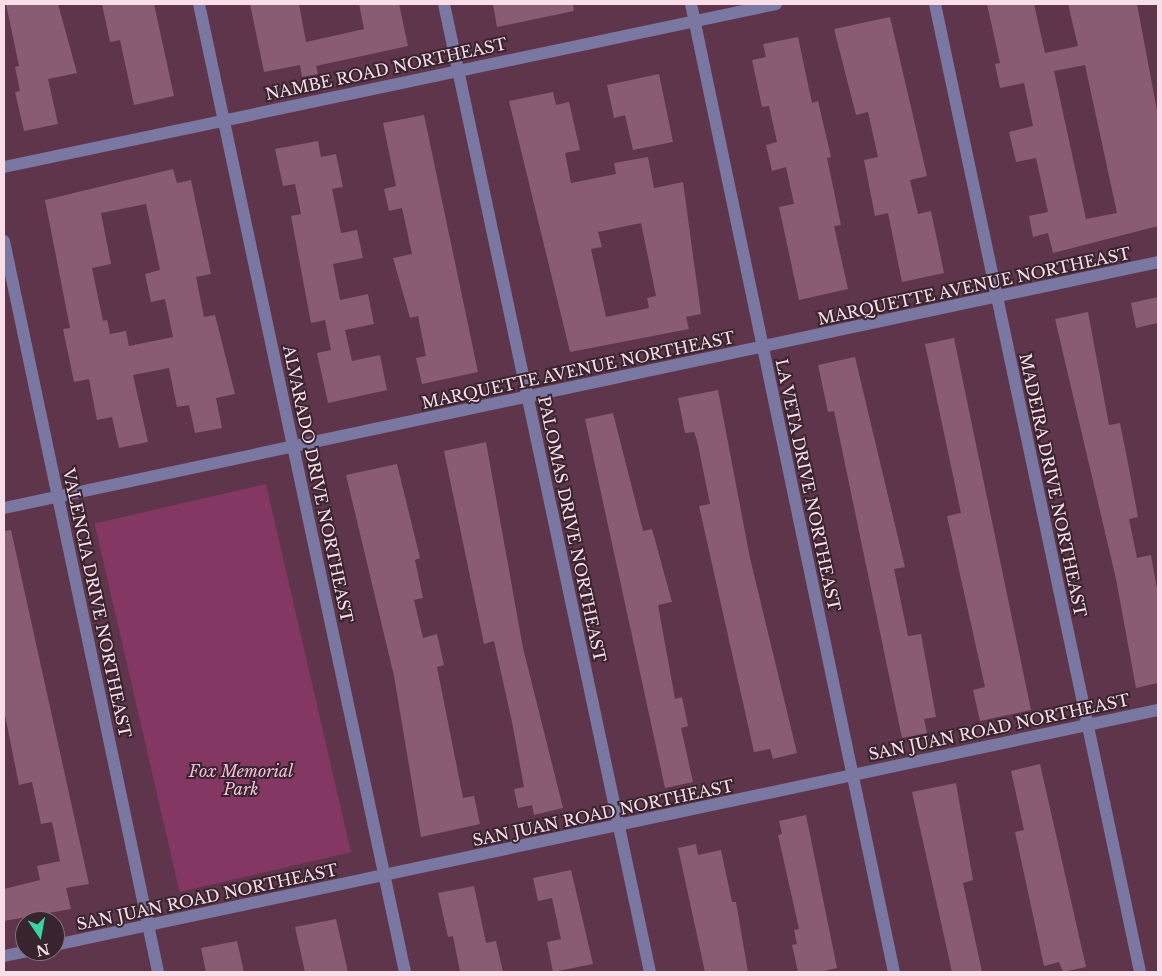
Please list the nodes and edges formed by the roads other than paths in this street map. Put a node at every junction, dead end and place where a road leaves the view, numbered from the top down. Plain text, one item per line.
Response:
1 (199, 4) edge
2 (444, 4) edge
3 (691, 4) edge
4 (776, 4) edge
5 (935, 4) edge
6 (694, 22) junction
7 (457, 70) junction
8 (223, 120) junction
9 (4, 167) edge
10 (4, 241) edge
11 (1158, 262) edge
12 (997, 296) junction
13 (763, 348) junction
14 (527, 397) junction
15 (294, 447) junction
16 (59, 497) junction
17 (4, 508) edge
18 (1158, 710) edge
19 (1087, 726) junction
20 (853, 775) junction
21 (619, 826) junction
22 (385, 877) junction
23 (147, 925) junction
24 (65, 943) edge
25 (158, 972) edge
26 (405, 972) edge
27 (650, 972) edge
28 (894, 972) edge
29 (1140, 972) edge

1 - 8 street, ALVARADO DRIVE NORTHEAST
2 - 7 street, PALOMAS DRIVE NORTHEAST
3 - 6 street, LA VETA DRIVE NORTHEAST
4 - 6 street, NAMBE ROAD NORTHEAST
5 - 12 street, MADEIRA DRIVE NORTHEAST
6 - 7 street, NAMBE ROAD NORTHEAST
6 - 13 street, LA VETA DRIVE NORTHEAST
7 - 8 street, NAMBE ROAD NORTHEAST
7 - 14 street, PALOMAS DRIVE NORTHEAST
8 - 9 street, NAMBE ROAD NORTHEAST
8 - 15 street, ALVARADO DRIVE NORTHEAST
10 - 16 street, VALENCIA DRIVE NORTHEAST
11 - 12 street, MARQUETTE AVENUE NORTHEAST
12 - 13 street, MARQUETTE AVENUE NORTHEAST
12 - 19 street, MADEIRA DRIVE NORTHEAST
13 - 14 street, MARQUETTE AVENUE NORTHEAST
13 - 20 street, LA VETA DRIVE NORTHEAST
14 - 15 street, MARQUETTE AVENUE NORTHEAST
14 - 21 street, PALOMAS DRIVE NORTHEAST
15 - 16 street, MARQUETTE AVENUE NORTHEAST
15 - 22 street, ALVARADO DRIVE NORTHEAST
16 - 17 street, MARQUETTE AVENUE NORTHEAST
16 - 23 street, VALENCIA DRIVE NORTHEAST
18 - 19 street, SAN JUAN ROAD NORTHEAST
19 - 20 street, SAN JUAN ROAD NORTHEAST
19 - 29 street, MADEIRA DRIVE NORTHEAST
20 - 21 street, SAN JUAN ROAD NORTHEAST
20 - 28 street, LA VETA DRIVE NORTHEAST
21 - 22 street, SAN JUAN ROAD NORTHEAST
21 - 27 street, PALOMAS DRIVE NORTHEAST
22 - 23 street, SAN JUAN ROAD NORTHEAST
22 - 26 street, ALVARADO DRIVE NORTHEAST
23 - 24 street, SAN JUAN ROAD NORTHEAST
23 - 25 street, VALENCIA DRIVE NORTHEAST

